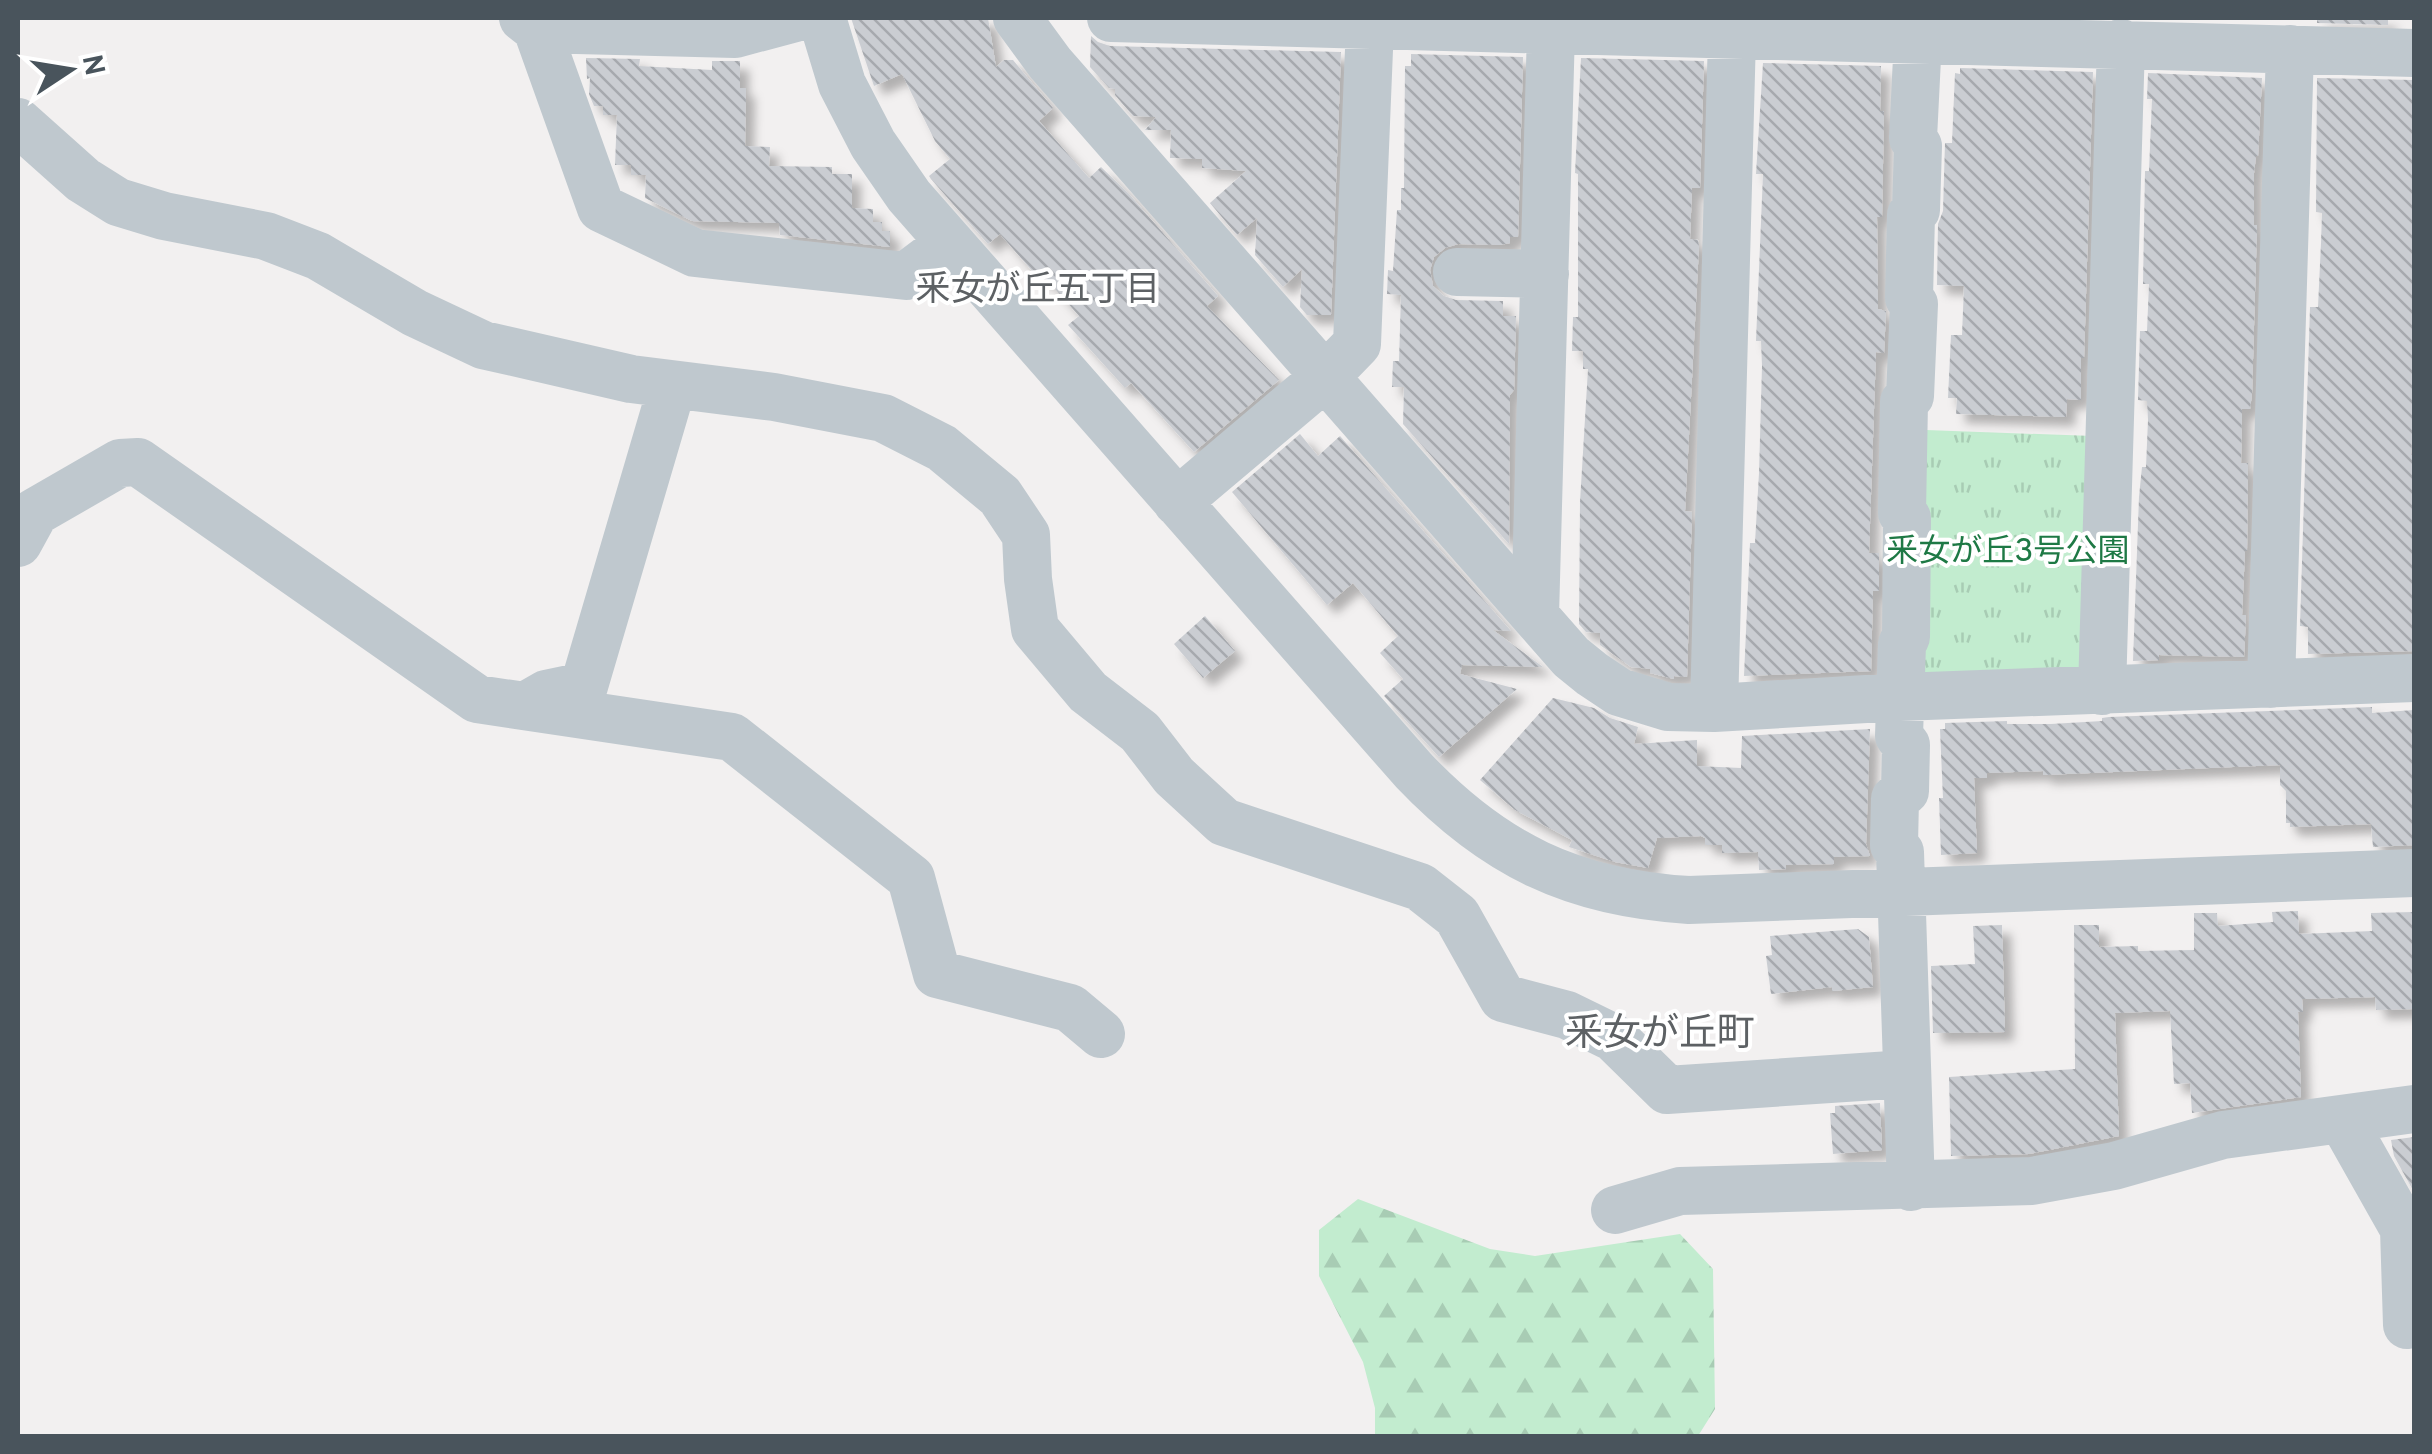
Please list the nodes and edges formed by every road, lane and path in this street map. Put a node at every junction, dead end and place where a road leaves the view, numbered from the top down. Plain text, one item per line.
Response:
1 (795, 18) edge
2 (822, 18) edge
3 (1017, 18) edge
4 (1111, 18) edge
5 (530, 23) edge
6 (1370, 24) junction
7 (1919, 28) edge
8 (1551, 30) junction
9 (1732, 36) junction
10 (2121, 43) junction
11 (2290, 49) junction
12 (2414, 53) edge
13 (18, 122) edge
14 (950, 243) junction
15 (1457, 272) dead end
16 (1545, 274) junction
17 (1325, 378) junction
18 (672, 387) junction
19 (1177, 502) junction
20 (18, 543) edge
21 (1535, 616) junction
22 (2414, 678) edge
23 (2270, 684) junction
24 (2102, 691) junction
25 (1900, 697) junction
26 (522, 708) junction
27 (1714, 708) junction
28 (2414, 873) edge
29 (1900, 895) junction
30 (1101, 1034) dead end
31 (1906, 1074) junction
32 (2414, 1108) edge
33 (2342, 1121) junction
34 (1911, 1186) junction
35 (1615, 1210) dead end
36 (2414, 1324) edge

1 - 5 street
2 - 14 street
3 - 17 street
4 - 6 street
5 - 14 street
6 - 8 street
6 - 17 street
7 - 9 street
7 - 10 street
7 - 25 street
8 - 9 street
8 - 16 street
9 - 27 street
10 - 11 street
10 - 24 street
11 - 12 street
11 - 23 street
13 - 18 street
14 - 19 street
15 - 16 street
16 - 21 street
17 - 19 street
17 - 21 street
18 - 26 street
18 - 31 street
19 - 29 street
20 - 26 street
21 - 27 street
22 - 23 street
23 - 24 street
24 - 25 street
25 - 27 street
25 - 29 street
26 - 30 street
28 - 29 street
29 - 31 street
31 - 34 street
32 - 33 street
33 - 34 street
33 - 36 street
34 - 35 street

